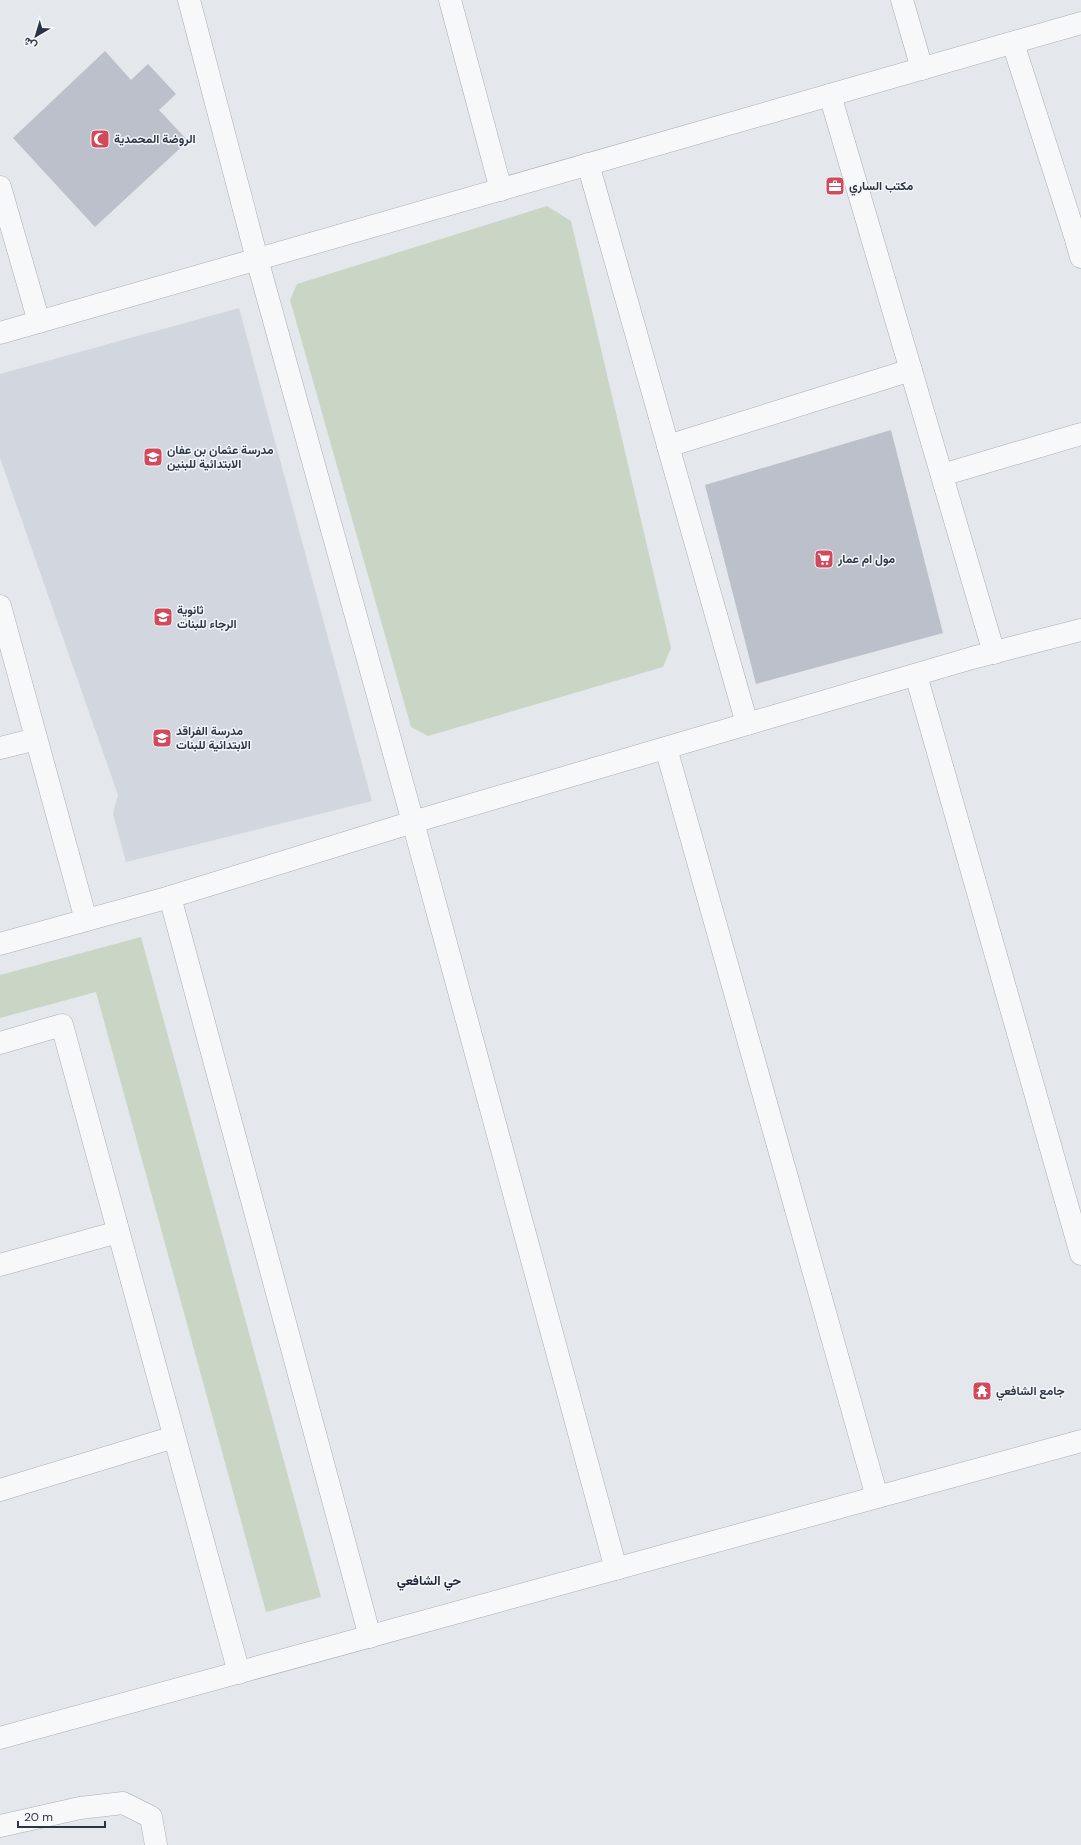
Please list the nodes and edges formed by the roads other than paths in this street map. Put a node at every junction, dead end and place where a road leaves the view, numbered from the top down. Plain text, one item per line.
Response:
1 (189, 0) edge
2 (450, 0) edge
3 (902, 0) edge
4 (1081, 23) edge
5 (1013, 43) junction
6 (922, 69) junction
7 (830, 95) junction
8 (588, 164) junction
9 (0, 187) edge
10 (501, 190) junction
11 (1079, 244) edge
12 (257, 259) junction
13 (39, 322) junction
14 (0, 333) edge
15 (911, 370) junction
16 (1081, 434) edge
17 (668, 446) junction
18 (942, 476) junction
19 (0, 606) edge
20 (1081, 630) edge
21 (994, 653) junction
22 (916, 675) junction
23 (747, 724) junction
24 (36, 739) junction
25 (0, 748) edge
26 (666, 748) junction
27 (413, 822) junction
28 (170, 897) junction
29 (86, 920) junction
30 (0, 944) edge
31 (0, 1043) edge
32 (118, 1232) junction
33 (1081, 1254) edge
34 (0, 1265) edge
35 (174, 1437) junction
36 (1081, 1441) edge
37 (0, 1490) edge
38 (877, 1497) junction
39 (616, 1569) junction
40 (370, 1637) junction
41 (238, 1673) junction
42 (0, 1738) edge
43 (0, 1826) edge
44 (156, 1845) edge

1 - 12 street
2 - 10 street
3 - 6 street
4 - 5 street
5 - 6 street
5 - 11 street
6 - 7 street
7 - 8 street
7 - 15 street
8 - 10 street
8 - 17 street
9 - 13 street
10 - 12 street
12 - 13 street
12 - 27 street
13 - 14 street
15 - 17 street
15 - 18 street
16 - 18 street
17 - 23 street
18 - 21 street
19 - 24 street
20 - 21 street
21 - 22 street
22 - 23 street
22 - 33 street
23 - 26 street
24 - 25 street
24 - 29 street
26 - 27 street
26 - 38 street
27 - 28 street
27 - 39 street
28 - 29 street
28 - 40 street
29 - 30 street
31 - 32 street
32 - 34 street
32 - 35 street
35 - 37 street
35 - 41 street
36 - 38 street
38 - 39 street
39 - 40 street
40 - 41 street
41 - 42 street
43 - 44 street

